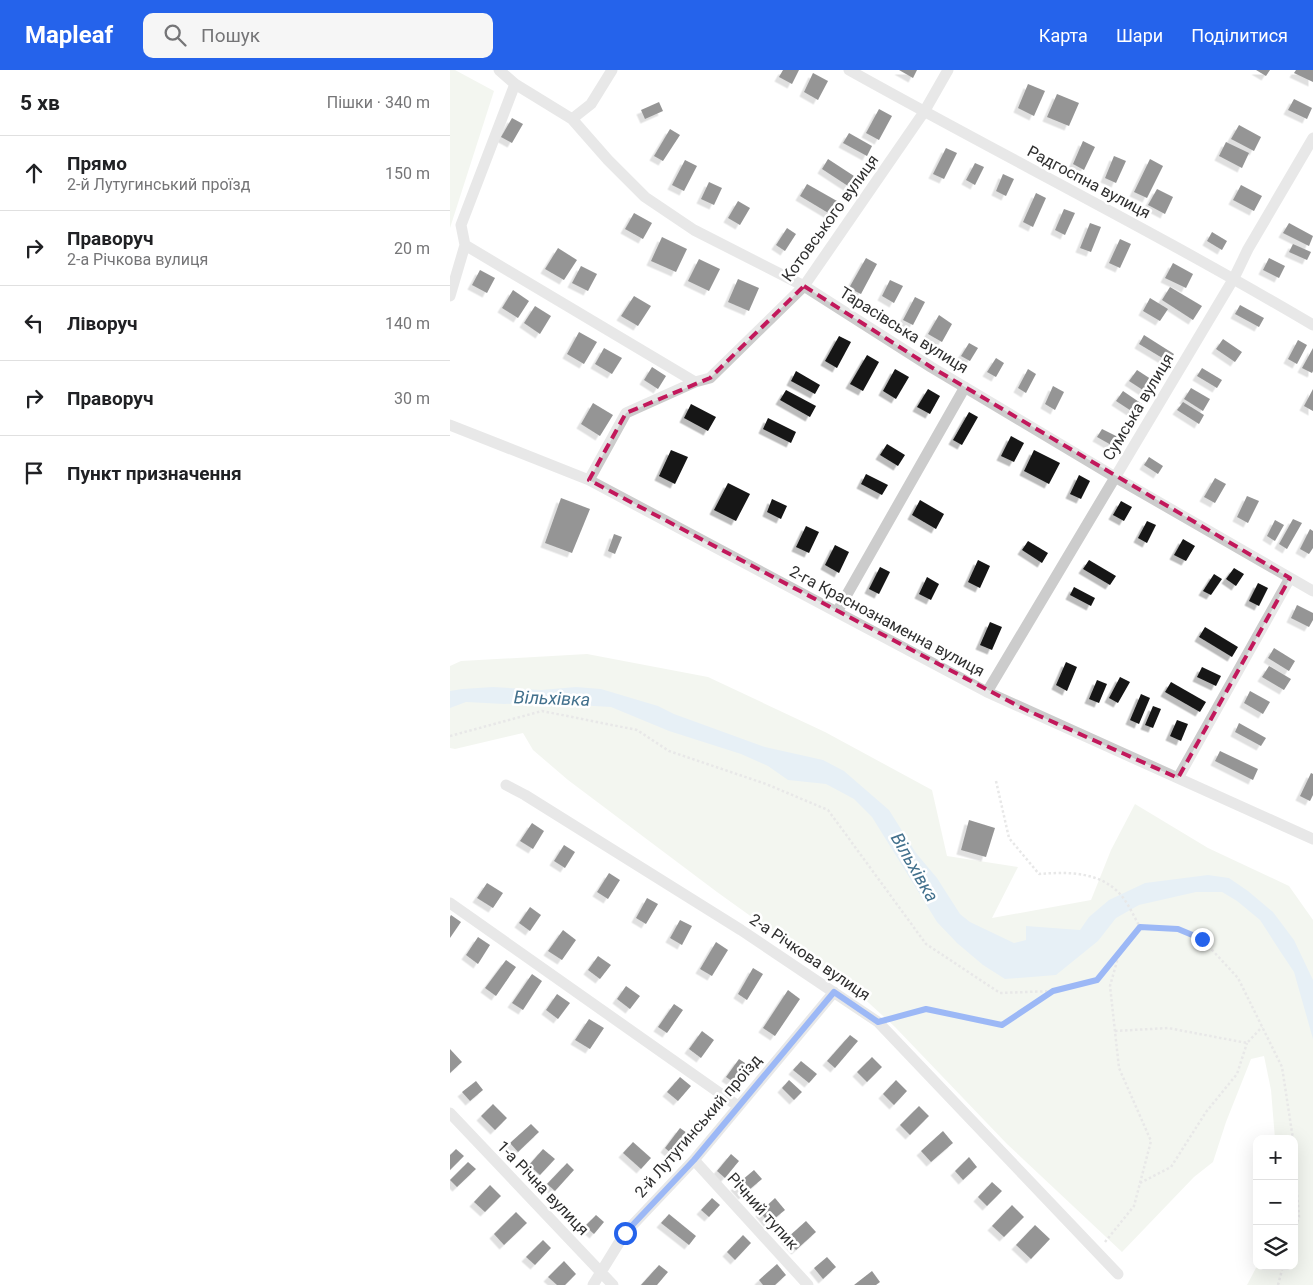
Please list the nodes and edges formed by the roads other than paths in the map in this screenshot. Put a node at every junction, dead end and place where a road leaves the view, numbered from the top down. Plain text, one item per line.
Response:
1 (499, 70) edge
2 (612, 70) edge
3 (849, 70) edge
4 (948, 70) edge
5 (515, 84) junction
6 (924, 112) junction
7 (572, 120) junction
8 (1313, 138) edge
9 (465, 245) junction
10 (1234, 278) junction
11 (804, 286) junction
12 (450, 296) edge
13 (1313, 325) edge
14 (695, 382) junction
15 (965, 387) junction
16 (450, 425) edge
17 (1115, 477) junction
18 (589, 480) junction
19 (1290, 578) junction
20 (1313, 592) edge
21 (837, 612) junction
22 (987, 692) junction
23 (1178, 778) junction
24 (506, 785) dead end
25 (1313, 839) edge
26 (450, 903) edge
27 (834, 992) junction
28 (738, 1106) junction
29 (450, 1113) edge
30 (694, 1160) junction
31 (601, 1272) junction
32 (1118, 1274) dead end
33 (593, 1285) edge
34 (613, 1285) edge
35 (808, 1285) edge

1 - 5 street, Тарасівська вулиця
2 - 7 street
3 - 6 street, Радгоспна вулиця
4 - 6 street, Котовського вулиця
5 - 7 street, Тарасівська вулиця
5 - 9 street
6 - 10 street, Радгоспна вулиця
6 - 11 street, Котовського вулиця
7 - 11 street, Тарасівська вулиця
8 - 10 street, Сумська вулиця
9 - 12 street
9 - 14 street
10 - 13 street, Радгоспна вулиця
10 - 17 street, Сумська вулиця
11 - 14 street, Котовського вулиця
11 - 15 street, Тарасівська вулиця
14 - 18 street, Котовського вулиця
15 - 17 street, Тарасівська вулиця
15 - 21 street
16 - 18 street, 2-га Краснознаменна вулиця
17 - 19 street, Тарасівська вулиця
17 - 22 street, Сумська вулиця
18 - 21 street, 2-га Краснознаменна вулиця
19 - 20 street, Тарасівська вулиця
19 - 23 street
21 - 22 street, 2-га Краснознаменна вулиця
22 - 23 street, 2-га Краснознаменна вулиця
23 - 25 street, 2-га Краснознаменна вулиця
24 - 27 street, 2-а Річкова вулиця
26 - 28 street
27 - 28 street, 2-й Лутугинський проїзд
27 - 32 street, 2-а Річкова вулиця
28 - 30 street, 2-й Лутугинський проїзд
29 - 31 street, 1-а Річна вулиця
30 - 31 street, 2-й Лутугинський проїзд
30 - 35 street, Річний тупик
31 - 33 street, 2-й Лутугинський проїзд
31 - 34 street, 1-а Річна вулиця

